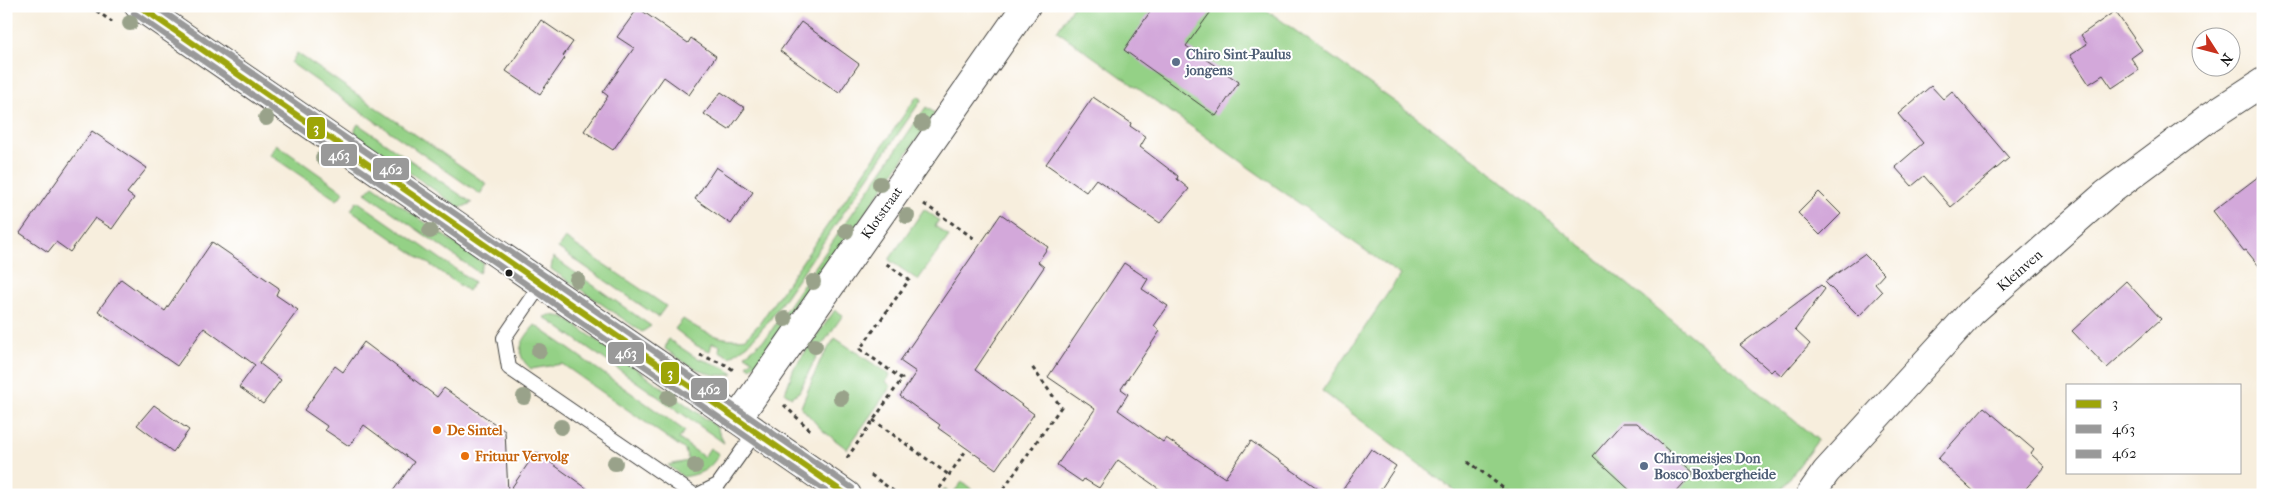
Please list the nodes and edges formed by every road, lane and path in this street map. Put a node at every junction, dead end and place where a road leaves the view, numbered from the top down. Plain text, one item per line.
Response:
1 (139, 6) edge
2 (1026, 6) edge
3 (2263, 82) edge
4 (927, 206) dead end
5 (974, 239) dead end
6 (887, 265) dead end
7 (541, 284) junction
8 (1032, 367) dead end
9 (873, 420) junction
10 (746, 426) junction
11 (852, 450) dead end
12 (965, 452) dead end
13 (1468, 461) dead end
14 (949, 474) junction
15 (694, 495) edge
16 (698, 495) edge
17 (847, 495) edge
18 (935, 495) edge
19 (999, 495) edge
20 (1512, 495) edge
21 (1810, 495) edge

1 - 7 street
2 - 10 street, Klotstraat
3 - 21 street, Kleinven
4 - 5 path
6 - 9 path
7 - 10 street
7 - 15 lane
8 - 19 path
9 - 11 path
9 - 14 path
10 - 16 lane
10 - 17 street
12 - 14 path
13 - 20 path
14 - 18 path

